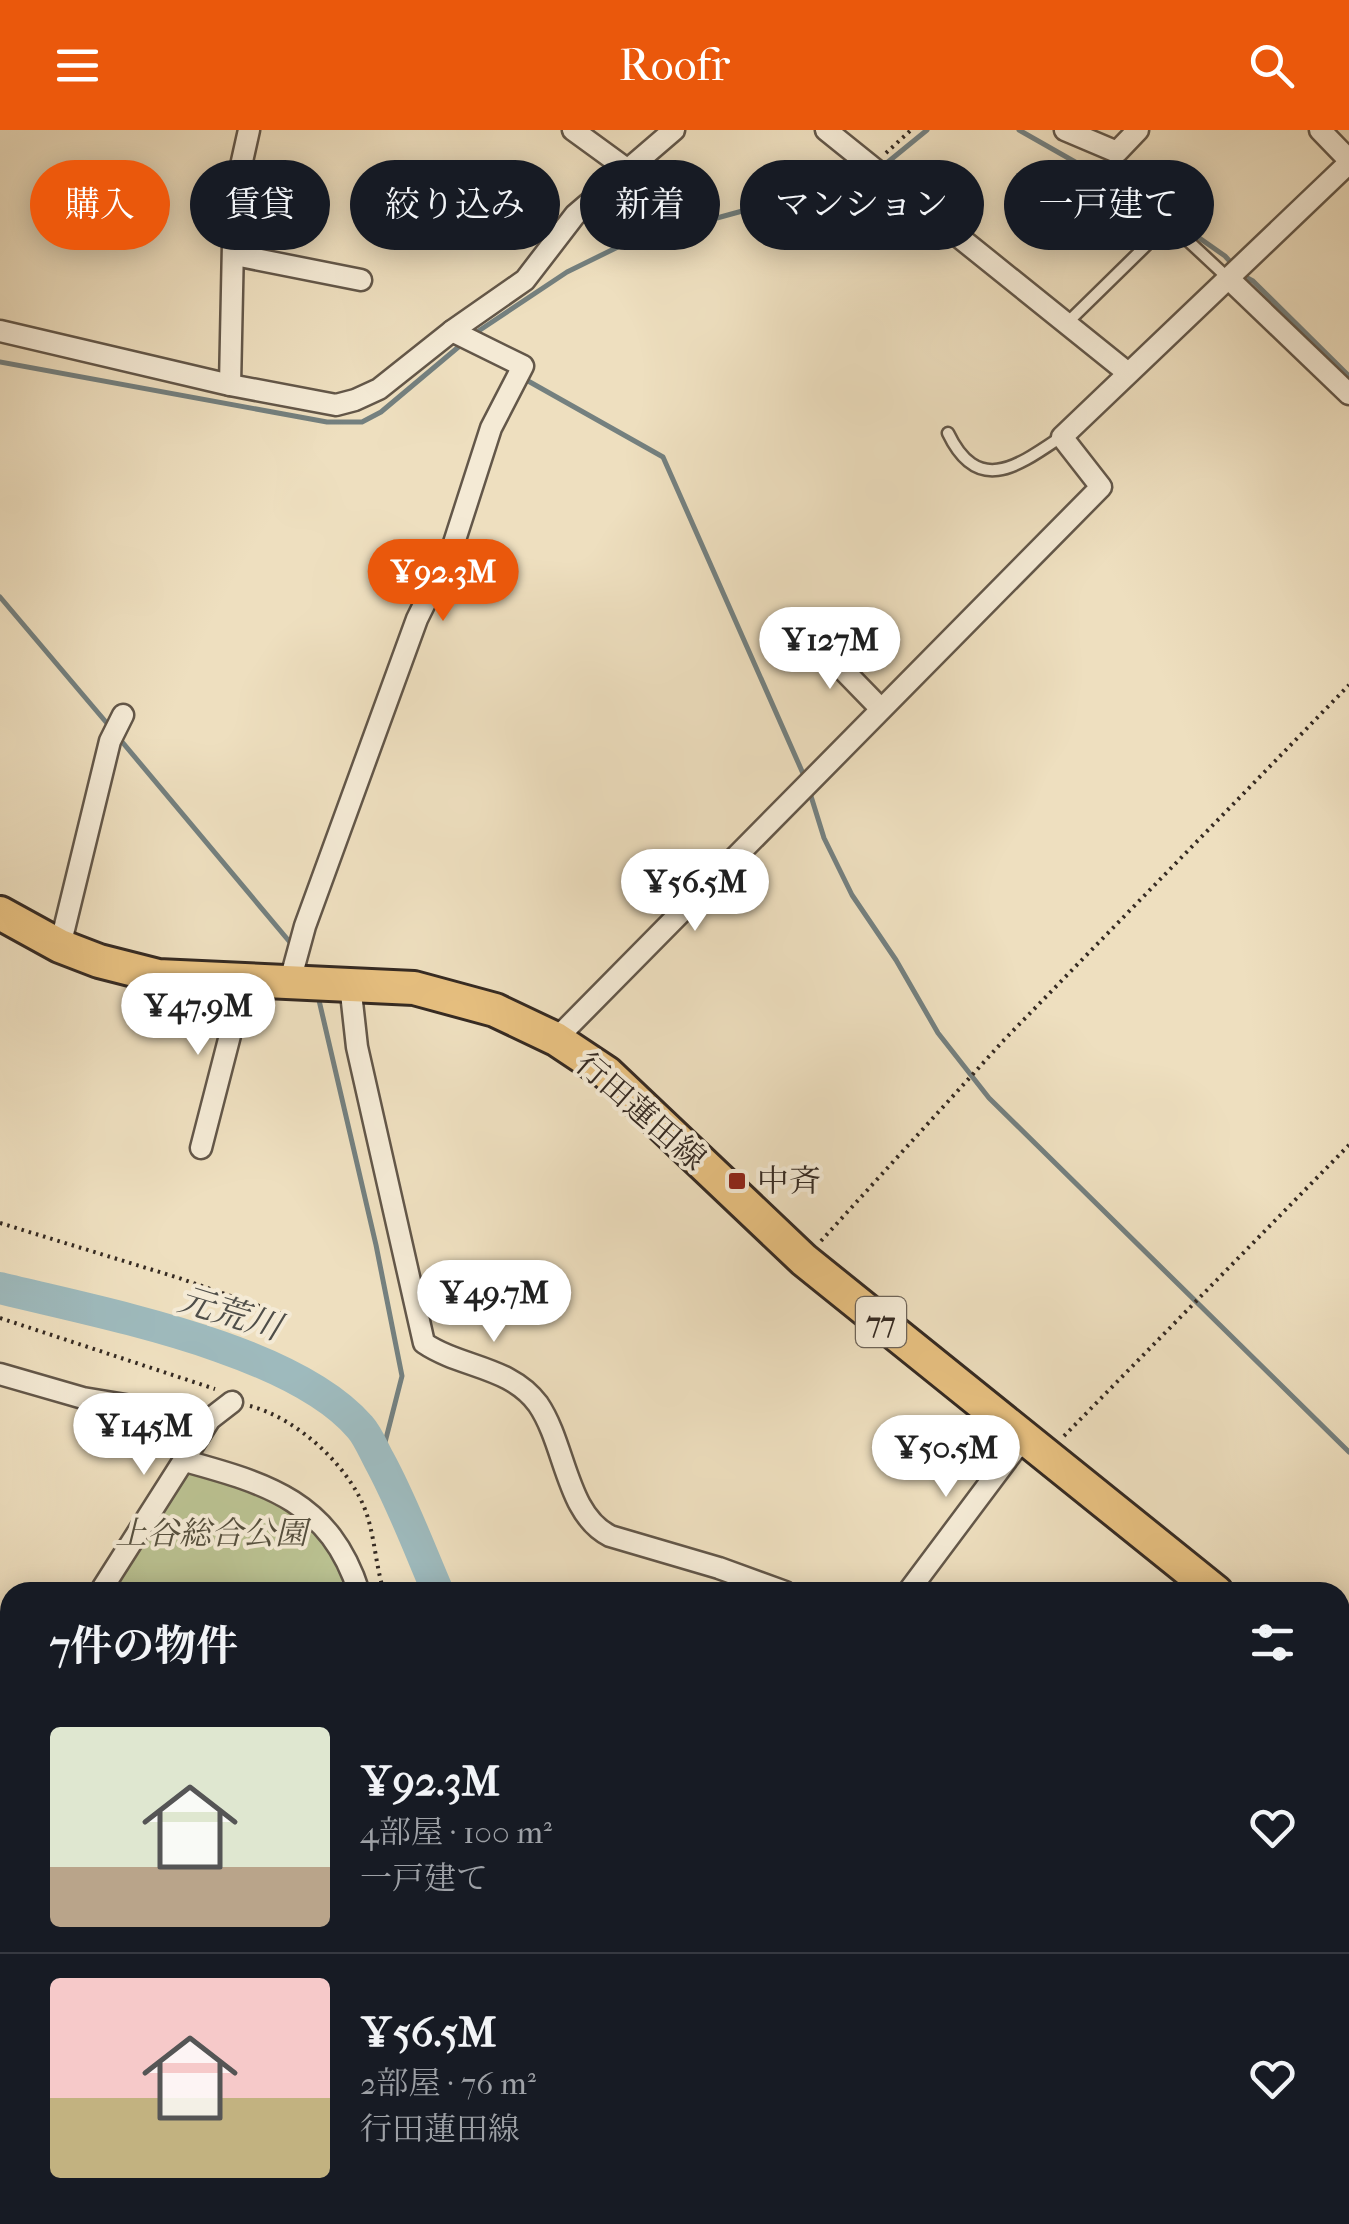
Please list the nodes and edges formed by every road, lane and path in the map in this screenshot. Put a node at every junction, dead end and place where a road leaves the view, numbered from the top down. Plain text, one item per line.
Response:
1 (249, 130) edge
2 (573, 130) edge
3 (674, 130) edge
4 (826, 130) edge
5 (911, 130) edge
6 (1066, 130) edge
7 (1138, 130) edge
8 (1320, 130) edge
9 (614, 160) edge
10 (640, 160) edge
11 (864, 160) edge
12 (878, 160) edge
13 (1349, 162) edge
14 (580, 211) edge
15 (975, 250) edge
16 (235, 255) junction
17 (1229, 277) junction
18 (362, 280) dead end
19 (1067, 324) junction
20 (452, 330) junction
21 (0, 331) edge
22 (1128, 373) junction
23 (230, 385) junction
24 (1349, 394) edge
25 (948, 433) dead end
26 (1062, 437) junction
27 (814, 640) dead end
28 (1349, 685) edge
29 (881, 709) junction
30 (123, 714) dead end
31 (0, 912) edge
32 (60, 946) junction
33 (244, 981) junction
34 (290, 981) junction
35 (350, 984) junction
36 (556, 1039) junction
37 (1349, 1144) edge
38 (201, 1148) dead end
39 (0, 1223) edge
40 (804, 1260) junction
41 (288, 1316) dead end
42 (0, 1318) edge
43 (0, 1374) edge
44 (232, 1402) junction
45 (210, 1419) junction
46 (1035, 1445) junction
47 (185, 1461) junction
48 (106, 1582) edge
49 (356, 1582) edge
50 (382, 1582) edge
51 (757, 1582) edge
52 (917, 1582) edge
53 (1204, 1582) edge

1 - 16 street
2 - 9 street
3 - 10 street
4 - 11 street
5 - 12 path
6 - 7 street
8 - 13 street
13 - 17 street
14 - 20 street
15 - 19 street
16 - 18 street
16 - 23 street
17 - 19 lane
17 - 22 street
17 - 24 street
19 - 22 street
20 - 23 street
20 - 34 street
21 - 23 street
22 - 26 street
25 - 26 lane
26 - 29 street
27 - 29 street
28 - 40 path
29 - 36 street
30 - 32 street
31 - 32 main road, 行田蓮田線 / 77
32 - 33 main road, 行田蓮田線 / 77
33 - 34 main road, 行田蓮田線 / 77
33 - 38 street
34 - 35 main road, 行田蓮田線 / 77
35 - 36 main road, 行田蓮田線 / 77
35 - 51 street
36 - 40 main road, 行田蓮田線 / 77
37 - 46 path
39 - 41 path
40 - 46 main road, 行田蓮田線 / 77
42 - 44 path
43 - 45 street
44 - 45 street
44 - 50 path
45 - 47 street
46 - 52 street
46 - 53 main road, 行田蓮田線 / 77
47 - 48 street
47 - 49 street

